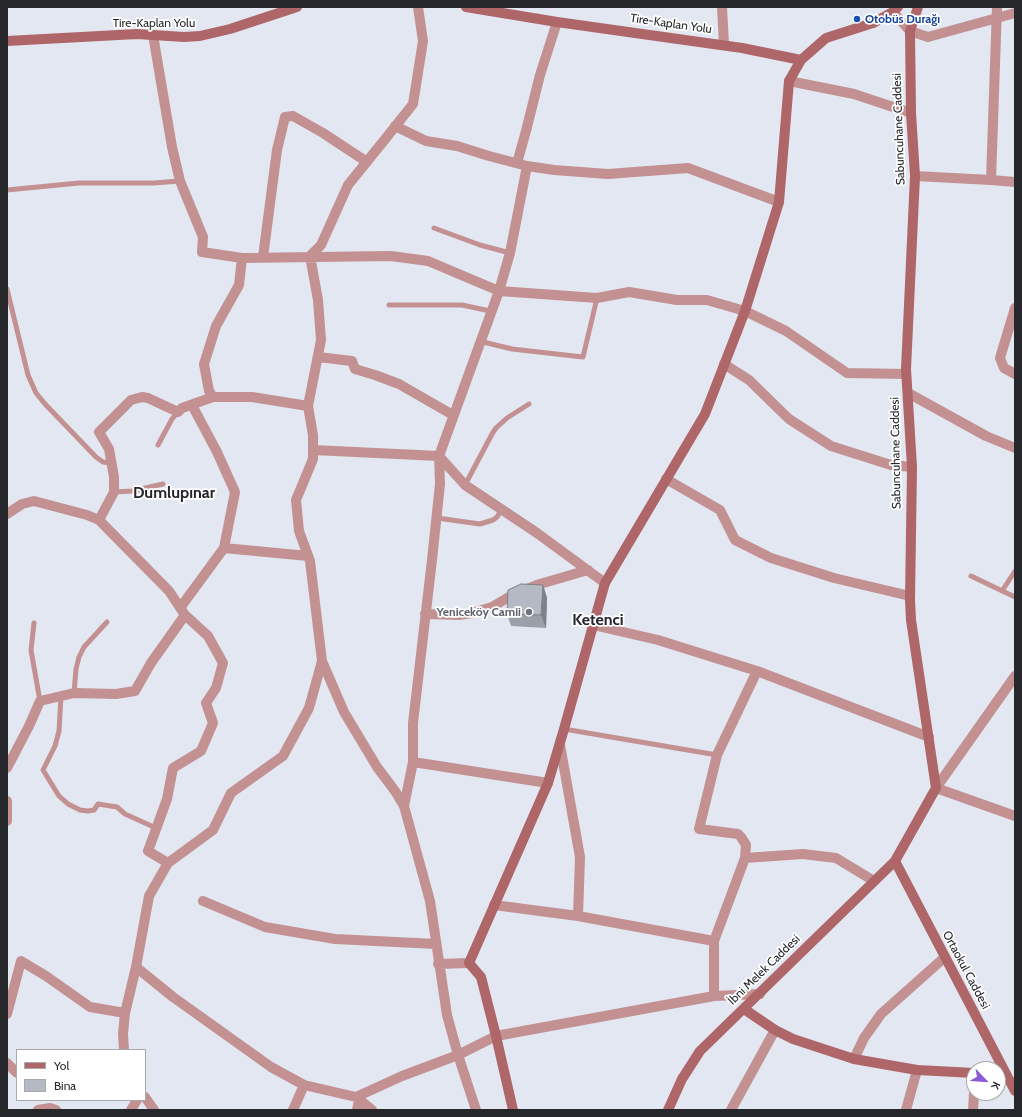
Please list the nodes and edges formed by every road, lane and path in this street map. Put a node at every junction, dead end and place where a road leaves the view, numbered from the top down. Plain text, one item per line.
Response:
1 (297, 7) edge
2 (418, 7) edge
3 (466, 7) edge
4 (722, 7) edge
5 (918, 7) edge
6 (997, 7) edge
7 (895, 9) edge
8 (507, 10) edge
9 (1015, 13) edge
10 (996, 18) junction
11 (557, 22) junction
12 (910, 31) junction
13 (153, 35) junction
14 (7, 41) edge
15 (724, 45) junction
16 (801, 60) junction
17 (789, 81) junction
18 (911, 113) junction
19 (395, 126) junction
20 (367, 162) junction
21 (517, 163) junction
22 (527, 166) junction
23 (915, 176) junction
24 (991, 180) junction
25 (180, 182) junction
26 (1015, 182) edge
27 (7, 190) edge
28 (779, 202) junction
29 (434, 228) dead end
30 (510, 253) junction
31 (310, 256) junction
32 (263, 257) junction
33 (242, 258) junction
34 (7, 289) edge
35 (498, 291) junction
36 (597, 298) junction
37 (389, 305) dead end
38 (1015, 308) edge
39 (490, 311) junction
40 (745, 311) junction
41 (479, 341) junction
42 (318, 357) junction
43 (724, 364) junction
44 (906, 374) junction
45 (1015, 374) edge
46 (908, 393) junction
47 (213, 397) junction
48 (529, 404) dead end
49 (192, 405) junction
50 (308, 406) junction
51 (178, 412) junction
52 (453, 415) junction
53 (158, 445) dead end
54 (1015, 448) edge
55 (313, 450) junction
56 (439, 456) junction
57 (112, 463) junction
58 (912, 467) junction
59 (666, 479) junction
60 (163, 484) dead end
61 (465, 485) junction
62 (114, 492) junction
63 (502, 509) junction
64 (7, 514) edge
65 (437, 518) junction
66 (99, 520) junction
67 (224, 548) junction
68 (308, 556) junction
69 (588, 570) junction
70 (1015, 571) edge
71 (971, 576) dead end
72 (605, 583) junction
73 (1002, 591) junction
74 (910, 596) junction
75 (1015, 597) edge
76 (182, 612) junction
77 (426, 614) junction
78 (107, 622) dead end
79 (34, 623) dead end
80 (593, 626) junction
81 (322, 661) junction
82 (757, 671) junction
83 (1015, 676) edge
84 (74, 693) junction
85 (62, 696) junction
86 (40, 701) junction
87 (564, 729) junction
88 (929, 737) junction
89 (560, 744) junction
90 (717, 755) junction
91 (413, 762) junction
92 (7, 768) edge
93 (548, 783) junction
94 (936, 788) junction
95 (7, 801) edge
96 (404, 806) junction
97 (1015, 816) edge
98 (7, 821) edge
99 (156, 828) junction
100 (745, 858) junction
101 (895, 861) junction
102 (168, 863) junction
103 (874, 881) junction
104 (203, 901) dead end
105 (494, 905) junction
106 (578, 916) junction
107 (714, 942) junction
108 (436, 944) junction
109 (944, 957) junction
110 (469, 963) junction
111 (438, 964) junction
112 (136, 967) junction
113 (760, 994) junction
114 (714, 996) junction
115 (744, 1009) junction
116 (124, 1013) junction
117 (7, 1014) edge
118 (775, 1030) junction
119 (496, 1036) junction
120 (124, 1049) edge
121 (458, 1055) junction
122 (854, 1059) junction
123 (1000, 1061) edge
124 (7, 1063) edge
125 (917, 1070) junction
126 (16, 1072) edge
127 (966, 1073) edge
128 (1006, 1073) edge
129 (304, 1085) junction
130 (1015, 1091) edge
131 (146, 1098) edge
132 (358, 1098) junction
133 (136, 1101) edge
134 (52, 1106) edge
135 (670, 1109) edge
136 (38, 1110) edge
137 (131, 1110) edge
138 (154, 1110) edge
139 (293, 1110) edge
140 (357, 1110) edge
141 (372, 1110) edge
142 (476, 1110) edge
143 (513, 1110) edge
144 (732, 1110) edge
145 (906, 1110) edge

1 - 13 street, Tire-Kaplan Yolu
2 - 19 street
3 - 8 street, Tire-Kaplan Yolu
4 - 15 street
5 - 12 street, Sabuncuhane Caddesi
6 - 10 street
7 - 12 street
7 - 16 street
8 - 11 street, Tire-Kaplan Yolu
9 - 10 street
10 - 12 street
10 - 24 street
11 - 15 street, Tire-Kaplan Yolu
11 - 21 street
12 - 18 street, Sabuncuhane Caddesi
13 - 14 street, Tire-Kaplan Yolu
13 - 25 street
15 - 16 street, Tire-Kaplan Yolu
16 - 17 street
17 - 18 street
17 - 28 street
18 - 23 street, Sabuncuhane Caddesi
19 - 20 street
19 - 21 street
20 - 31 street
20 - 32 street
21 - 22 street
22 - 28 street
22 - 30 street
23 - 24 street
23 - 44 street, Sabuncuhane Caddesi
24 - 26 street
25 - 27 lane
25 - 33 street
28 - 40 street
29 - 30 lane
30 - 35 street
31 - 32 street
31 - 35 street
31 - 42 street
32 - 33 street
33 - 47 street
34 - 57 lane
35 - 36 street
35 - 39 street
36 - 40 street
36 - 41 lane
37 - 39 lane
38 - 45 street
39 - 41 street
40 - 43 street
40 - 44 street
41 - 52 street
42 - 50 street
42 - 52 street
43 - 58 street
43 - 59 street
44 - 46 street, Sabuncuhane Caddesi
46 - 54 street
46 - 58 street, Sabuncuhane Caddesi
47 - 49 street
47 - 50 street
48 - 61 lane
49 - 51 street
49 - 67 street
50 - 55 street
51 - 53 lane
51 - 57 street
52 - 56 street
55 - 56 street
55 - 68 street
56 - 61 street
56 - 65 street
57 - 62 street
58 - 74 street, Sabuncuhane Caddesi
59 - 72 street
59 - 74 street
60 - 62 lane
61 - 63 street
62 - 66 street
63 - 65 lane
63 - 69 street
64 - 66 street
65 - 77 street
66 - 76 street
67 - 68 street
67 - 76 street
68 - 81 street
69 - 72 street
69 - 77 street
70 - 73 lane
71 - 73 lane
72 - 80 street
73 - 75 lane
74 - 88 street, Sabuncuhane Caddesi
76 - 84 street
76 - 99 street
77 - 91 street
78 - 84 lane
79 - 86 lane
80 - 82 street
80 - 87 street
81 - 96 street
81 - 102 street
82 - 88 street
82 - 90 street
83 - 94 street
84 - 85 street
85 - 86 street
85 - 99 lane
86 - 92 street
87 - 89 street
87 - 90 lane
88 - 94 street, Sabuncuhane Caddesi
89 - 93 street
89 - 106 street
90 - 100 street
91 - 93 street
91 - 96 street
93 - 105 street
94 - 97 street
94 - 101 street
95 - 98 street
96 - 108 street
99 - 102 street
100 - 103 street
100 - 107 street
101 - 103 street, İbni Melek Caddesi
101 - 109 street, Ortaokul Caddesi
102 - 112 street
103 - 113 street, İbni Melek Caddesi
104 - 108 street
105 - 106 street
105 - 110 street
106 - 107 street
107 - 114 street
108 - 111 street
109 - 122 street
109 - 123 street, Ortaokul Caddesi
110 - 111 street
110 - 119 street
111 - 121 street
112 - 116 street
112 - 129 street
113 - 114 street
113 - 115 street, İbni Melek Caddesi
114 - 119 street
115 - 118 street
115 - 135 street, İbni Melek Caddesi
116 - 117 street
116 - 120 street
118 - 122 street
118 - 144 street
119 - 121 street
119 - 143 street
121 - 132 street
121 - 142 street
122 - 125 street
124 - 126 street
125 - 127 street
125 - 145 street
128 - 130 street, Ortaokul Caddesi
129 - 132 street
129 - 139 street
131 - 138 street
132 - 140 street
132 - 141 street
133 - 137 street
134 - 136 street

